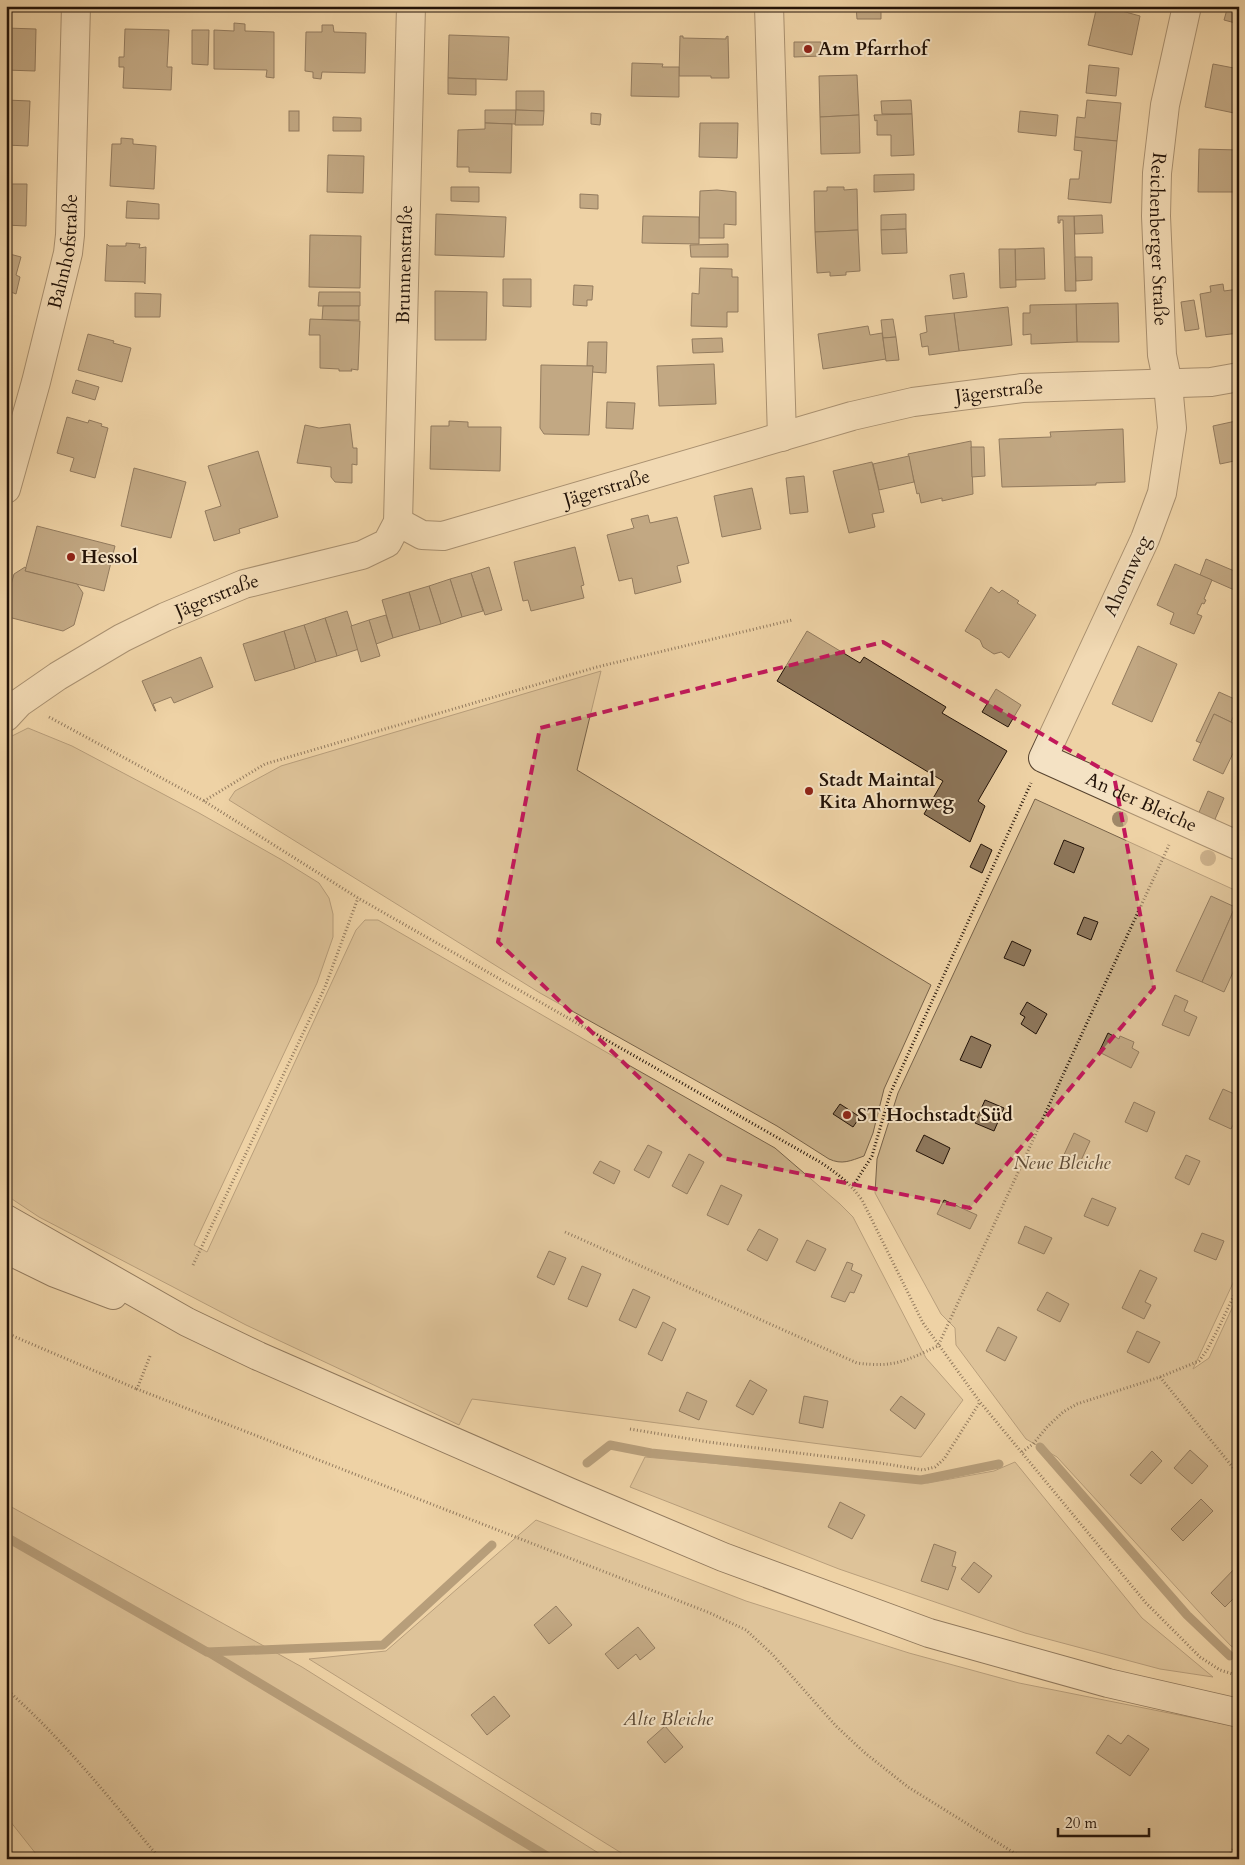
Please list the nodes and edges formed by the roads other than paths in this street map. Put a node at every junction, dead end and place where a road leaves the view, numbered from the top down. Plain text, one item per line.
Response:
1 (76, 6) edge
2 (411, 6) edge
3 (769, 6) edge
4 (1187, 6) edge
5 (1239, 377) edge
6 (1168, 384) junction
7 (782, 436) junction
8 (6, 489) edge
9 (398, 522) junction
10 (10, 705) edge
11 (1043, 758) joint
12 (1239, 846) edge
13 (6, 1219) edge
14 (6, 1249) edge
15 (187, 1322) junction
16 (1239, 1713) edge

1 - 8 street, Bahnhofstraße
2 - 9 street, Brunnenstraße
3 - 7 street
4 - 6 street, Reichenberger Straße
5 - 6 street, Jägerstraße
6 - 7 street, Jägerstraße
6 - 11 street, Ahornweg
7 - 9 street, Jägerstraße
9 - 10 street, Jägerstraße
11 - 12 street, An der Bleiche
13 - 15 street
14 - 15 street
15 - 16 street

